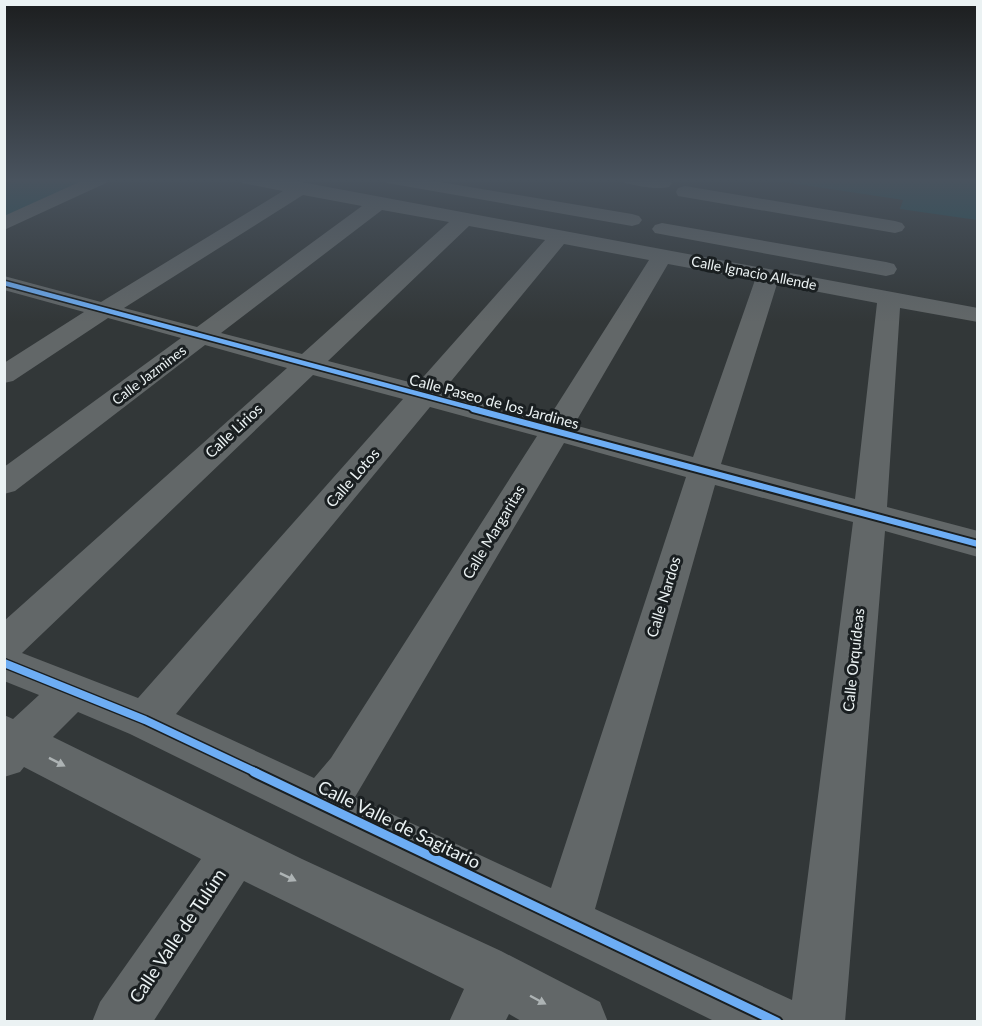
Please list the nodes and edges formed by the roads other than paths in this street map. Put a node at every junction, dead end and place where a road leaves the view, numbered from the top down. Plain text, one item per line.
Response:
1 (239, 227) edge
2 (347, 227) edge
3 (456, 227) edge
4 (509, 227) edge
5 (667, 227) edge
6 (560, 236) junction
7 (657, 246) junction
8 (768, 276) junction
9 (4, 283) edge
10 (887, 284) junction
11 (104, 310) junction
12 (978, 315) edge
13 (201, 336) junction
14 (306, 364) junction
15 (4, 375) edge
16 (423, 396) junction
17 (555, 431) junction
18 (703, 471) junction
19 (4, 483) edge
20 (870, 515) junction
21 (978, 544) edge
22 (4, 645) edge
23 (4, 663) edge
24 (72, 690) junction
25 (145, 720) junction
26 (9, 745) edge
27 (321, 804) junction
28 (236, 850) junction
29 (566, 920) junction
30 (487, 1000) edge
31 (120, 1022) edge
32 (580, 1022) edge
33 (777, 1022) edge
34 (817, 1022) edge

1 - 11 street
2 - 13 street, Calle Jazmines
3 - 14 street, Calle Lirios
4 - 6 street, Calle Ignacio Allende
5 - 7 street, Calle Margaritas
6 - 7 street, Calle Ignacio Allende
6 - 16 street, Calle Lotos
7 - 8 street, Calle Ignacio Allende
7 - 10 street
7 - 17 street, Calle Margaritas
8 - 10 street, Calle Ignacio Allende
8 - 18 street, Calle Nardos
9 - 11 street, Calle Paseo de los Jardines
10 - 12 street, Calle Ignacio Allende
10 - 20 street, Calle Orquídeas
11 - 13 street, Calle Paseo de los Jardines
11 - 15 street
13 - 14 street, Calle Paseo de los Jardines
13 - 19 street, Calle Jazmines
14 - 16 street, Calle Paseo de los Jardines
14 - 22 street, Calle Lirios
16 - 17 street, Calle Paseo de los Jardines
16 - 25 street, Calle Lotos
17 - 18 street, Calle Paseo de los Jardines
17 - 27 street, Calle Margaritas
18 - 20 street, Calle Paseo de los Jardines
18 - 29 street, Calle Nardos
20 - 21 street, Calle Paseo de los Jardines
20 - 34 street, Calle Orquídeas
23 - 24 street, Calle Valle de Sagitario
24 - 25 street, Calle Valle de Sagitario
24 - 26 street
25 - 27 street, Calle Valle de Sagitario
26 -> 28 street
27 - 29 street, Calle Valle de Sagitario
28 -> 30 street
28 - 31 street, Calle Valle de Tulúm
29 - 33 street, Calle Valle de Sagitario
30 -> 32 street

